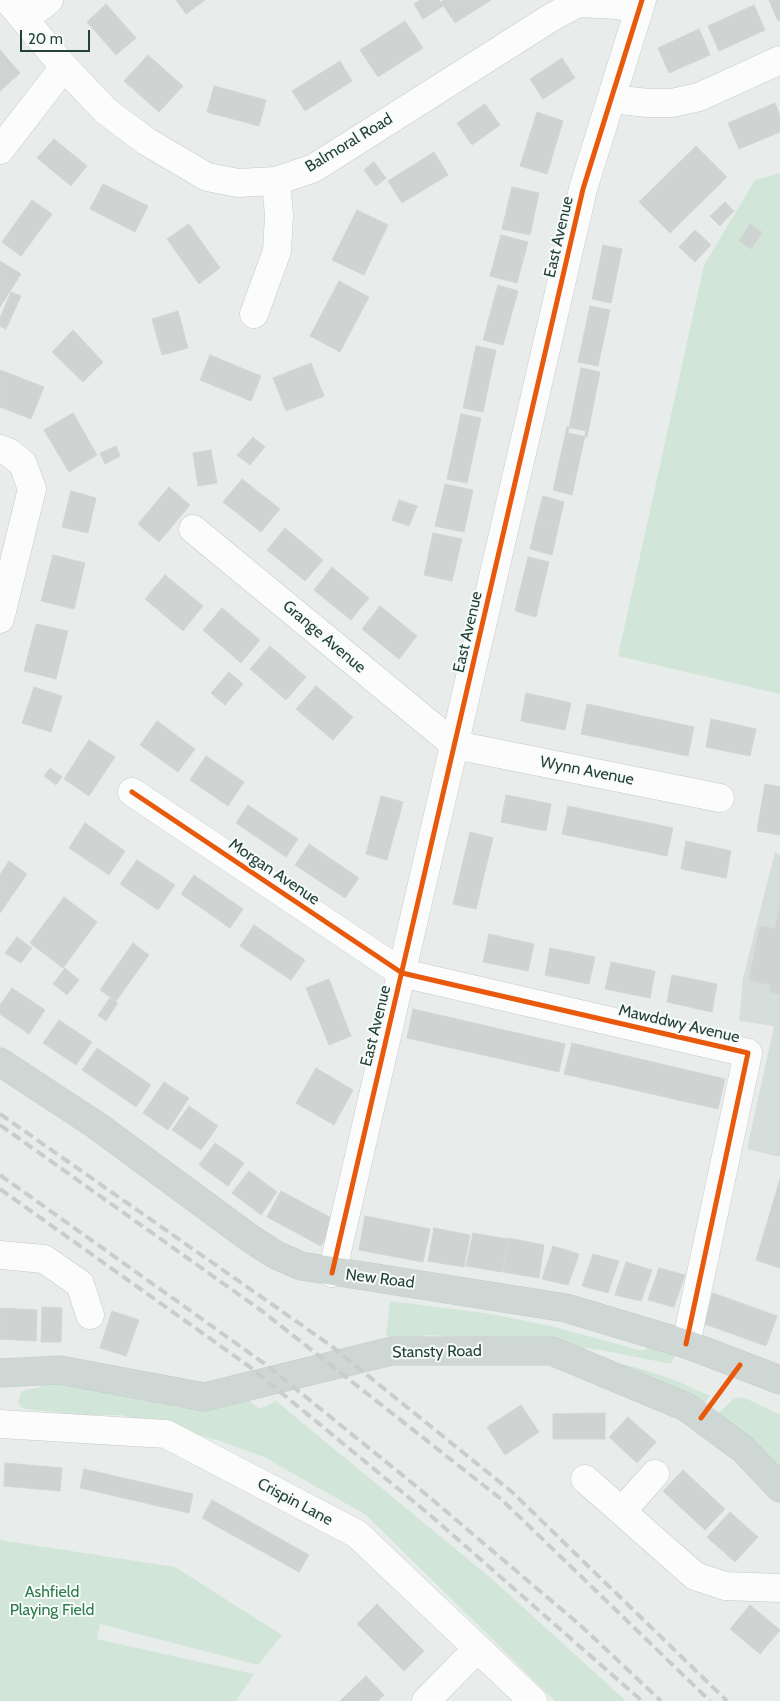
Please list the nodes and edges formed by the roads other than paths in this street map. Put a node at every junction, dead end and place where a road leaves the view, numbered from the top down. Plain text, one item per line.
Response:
1 (49, 0) edge
2 (641, 5) edge
3 (16, 10) edge
4 (780, 60) edge
5 (64, 66) junction
6 (612, 99) junction
7 (0, 150) edge
8 (276, 181) junction
9 (254, 314) dead end
10 (0, 449) edge
11 (193, 529) dead end
12 (0, 620) edge
13 (455, 745) junction
14 (132, 792) dead end
15 (720, 798) dead end
16 (402, 973) junction
17 (0, 1062) edge
18 (0, 1255) edge
19 (332, 1272) junction
20 (90, 1315) dead end
21 (686, 1344) junction
22 (0, 1373) edge
23 (780, 1380) edge
24 (0, 1424) edge
25 (655, 1474) dead end
26 (584, 1479) dead end
27 (780, 1488) edge
28 (622, 1511) junction
29 (780, 1588) edge
30 (478, 1649) junction
31 (426, 1701) edge
32 (533, 1701) edge

1 - 3 street
2 - 6 street, East Avenue
2 - 8 street, Balmoral Road
3 - 5 street, Balmoral Road
4 - 6 street
5 - 7 street
5 - 8 street, Balmoral Road
6 - 13 street, East Avenue
8 - 9 street
10 - 12 street
11 - 13 street, Grange Avenue
13 - 15 street, Wynn Avenue
13 - 16 street, East Avenue
14 - 16 street, Morgan Avenue
16 - 19 street, East Avenue
16 - 21 street, Mawddwy Avenue
17 - 19 main road, New Road
18 - 20 street
19 - 21 main road, New Road
21 - 23 main road, New Road
22 - 27 main road, Stansty Road
24 - 30 street, Crispin Lane
25 - 28 street
26 - 28 street
28 - 29 street
30 - 31 street
30 - 32 street, Crispin Lane

